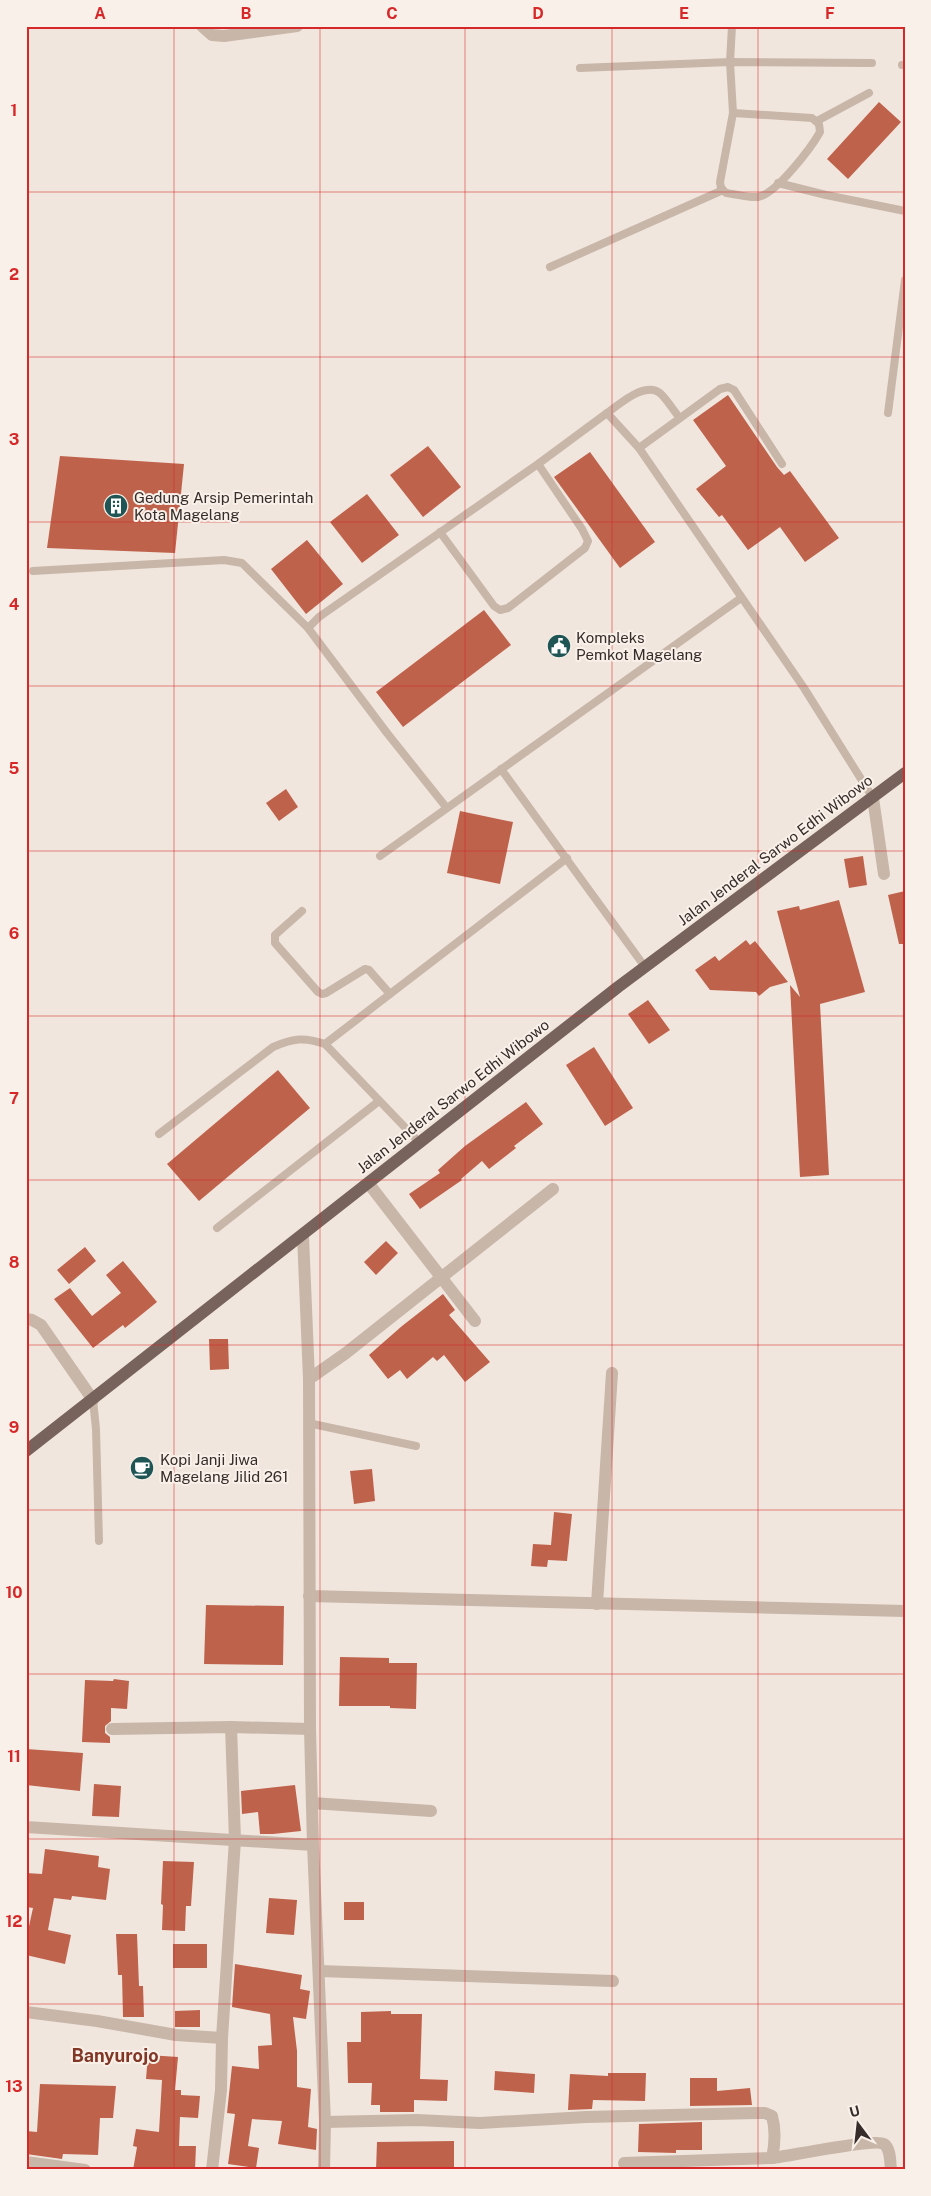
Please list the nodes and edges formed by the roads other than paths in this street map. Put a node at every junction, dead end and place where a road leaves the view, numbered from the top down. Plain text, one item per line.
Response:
1 (202, 26) edge
2 (298, 26) edge
3 (732, 26) edge
4 (730, 62) junction
5 (872, 63) dead end
6 (580, 68) dead end
7 (869, 93) dead end
8 (733, 113) junction
9 (817, 121) junction
10 (778, 183) junction
11 (723, 190) junction
12 (905, 211) edge
13 (550, 267) dead end
14 (905, 280) edge
15 (607, 413) junction
16 (888, 413) dead end
17 (679, 417) junction
18 (639, 448) junction
19 (538, 464) junction
20 (782, 464) dead end
21 (440, 532) junction
22 (33, 571) dead end
23 (741, 598) junction
24 (308, 628) junction
25 (502, 768) junction
26 (905, 773) edge
27 (873, 798) junction
28 (446, 807) junction
29 (380, 856) dead end
30 (567, 858) junction
31 (884, 874) dead end
32 (302, 911) dead end
33 (645, 967) junction
34 (390, 994) junction
35 (325, 1044) junction
36 (379, 1102) junction
37 (159, 1134) dead end
38 (420, 1144) junction
39 (369, 1184) junction
40 (553, 1189) dead end
41 (217, 1228) dead end
42 (303, 1236) junction
43 (442, 1278) junction
44 (26, 1319) edge
45 (475, 1321) dead end
46 (612, 1373) dead end
47 (309, 1379) junction
48 (93, 1400) junction
49 (308, 1423) junction
50 (416, 1446) dead end
51 (26, 1451) edge
52 (99, 1541) dead end
53 (309, 1596) junction
54 (598, 1604) junction
55 (905, 1611) edge
56 (231, 1727) junction
57 (112, 1729) dead end
58 (310, 1729) junction
59 (312, 1803) junction
60 (432, 1811) dead end
61 (26, 1827) edge
62 (235, 1840) junction
63 (313, 1846) junction
64 (319, 1972) junction
65 (613, 1981) dead end
66 (26, 2012) edge
67 (222, 2038) junction
68 (324, 2122) junction
69 (772, 2158) junction
70 (26, 2162) edge
71 (624, 2163) dead end
72 (673, 2166) edge
73 (85, 2170) edge
74 (212, 2170) edge
75 (324, 2170) edge
76 (891, 2170) edge

1 - 2 street
3 - 4 lane
4 - 5 lane
4 - 6 lane
4 - 8 lane
7 - 9 lane
8 - 9 lane
8 - 11 lane
9 - 10 lane
10 - 11 lane
10 - 12 lane
11 - 13 lane
14 - 16 lane
15 - 17 lane
15 - 18 lane
15 - 19 lane
17 - 18 lane
17 - 20 lane
18 - 23 lane
19 - 21 lane
19 - 21 lane
21 - 24 lane
22 - 24 lane
23 - 25 lane
23 - 27 lane
24 - 28 lane
25 - 28 lane
25 - 30 lane
26 - 27 main road, Jalan Jenderal Sarwo Edhi Wibowo
27 - 31 street
27 - 33 main road, Jalan Jenderal Sarwo Edhi Wibowo
28 - 29 lane
30 - 33 lane
30 - 34 lane
32 - 34 lane
33 - 38 main road, Jalan Jenderal Sarwo Edhi Wibowo
34 - 35 lane
35 - 36 lane
35 - 37 lane
36 - 38 lane
36 - 41 lane
38 - 39 main road, Jalan Jenderal Sarwo Edhi Wibowo
39 - 42 main road, Jalan Jenderal Sarwo Edhi Wibowo
39 - 43 street
40 - 43 street
42 - 47 street
42 - 48 main road, Jalan Jenderal Sarwo Edhi Wibowo
43 - 45 street
43 - 47 street
44 - 48 street
46 - 54 street
47 - 49 street
48 - 51 main road, Jalan Jenderal Sarwo Edhi Wibowo
48 - 52 lane
49 - 50 lane
49 - 53 street
53 - 54 street
53 - 58 street
54 - 55 street
56 - 57 street
56 - 58 street
56 - 62 street
58 - 59 street
59 - 60 street
59 - 63 street
61 - 62 street
62 - 63 street
62 - 67 street
63 - 64 street
64 - 65 street
64 - 68 street
66 - 67 street
67 - 74 street
68 - 69 street
68 - 75 street
69 - 72 street
69 - 76 street
70 - 73 street
71 - 72 street

